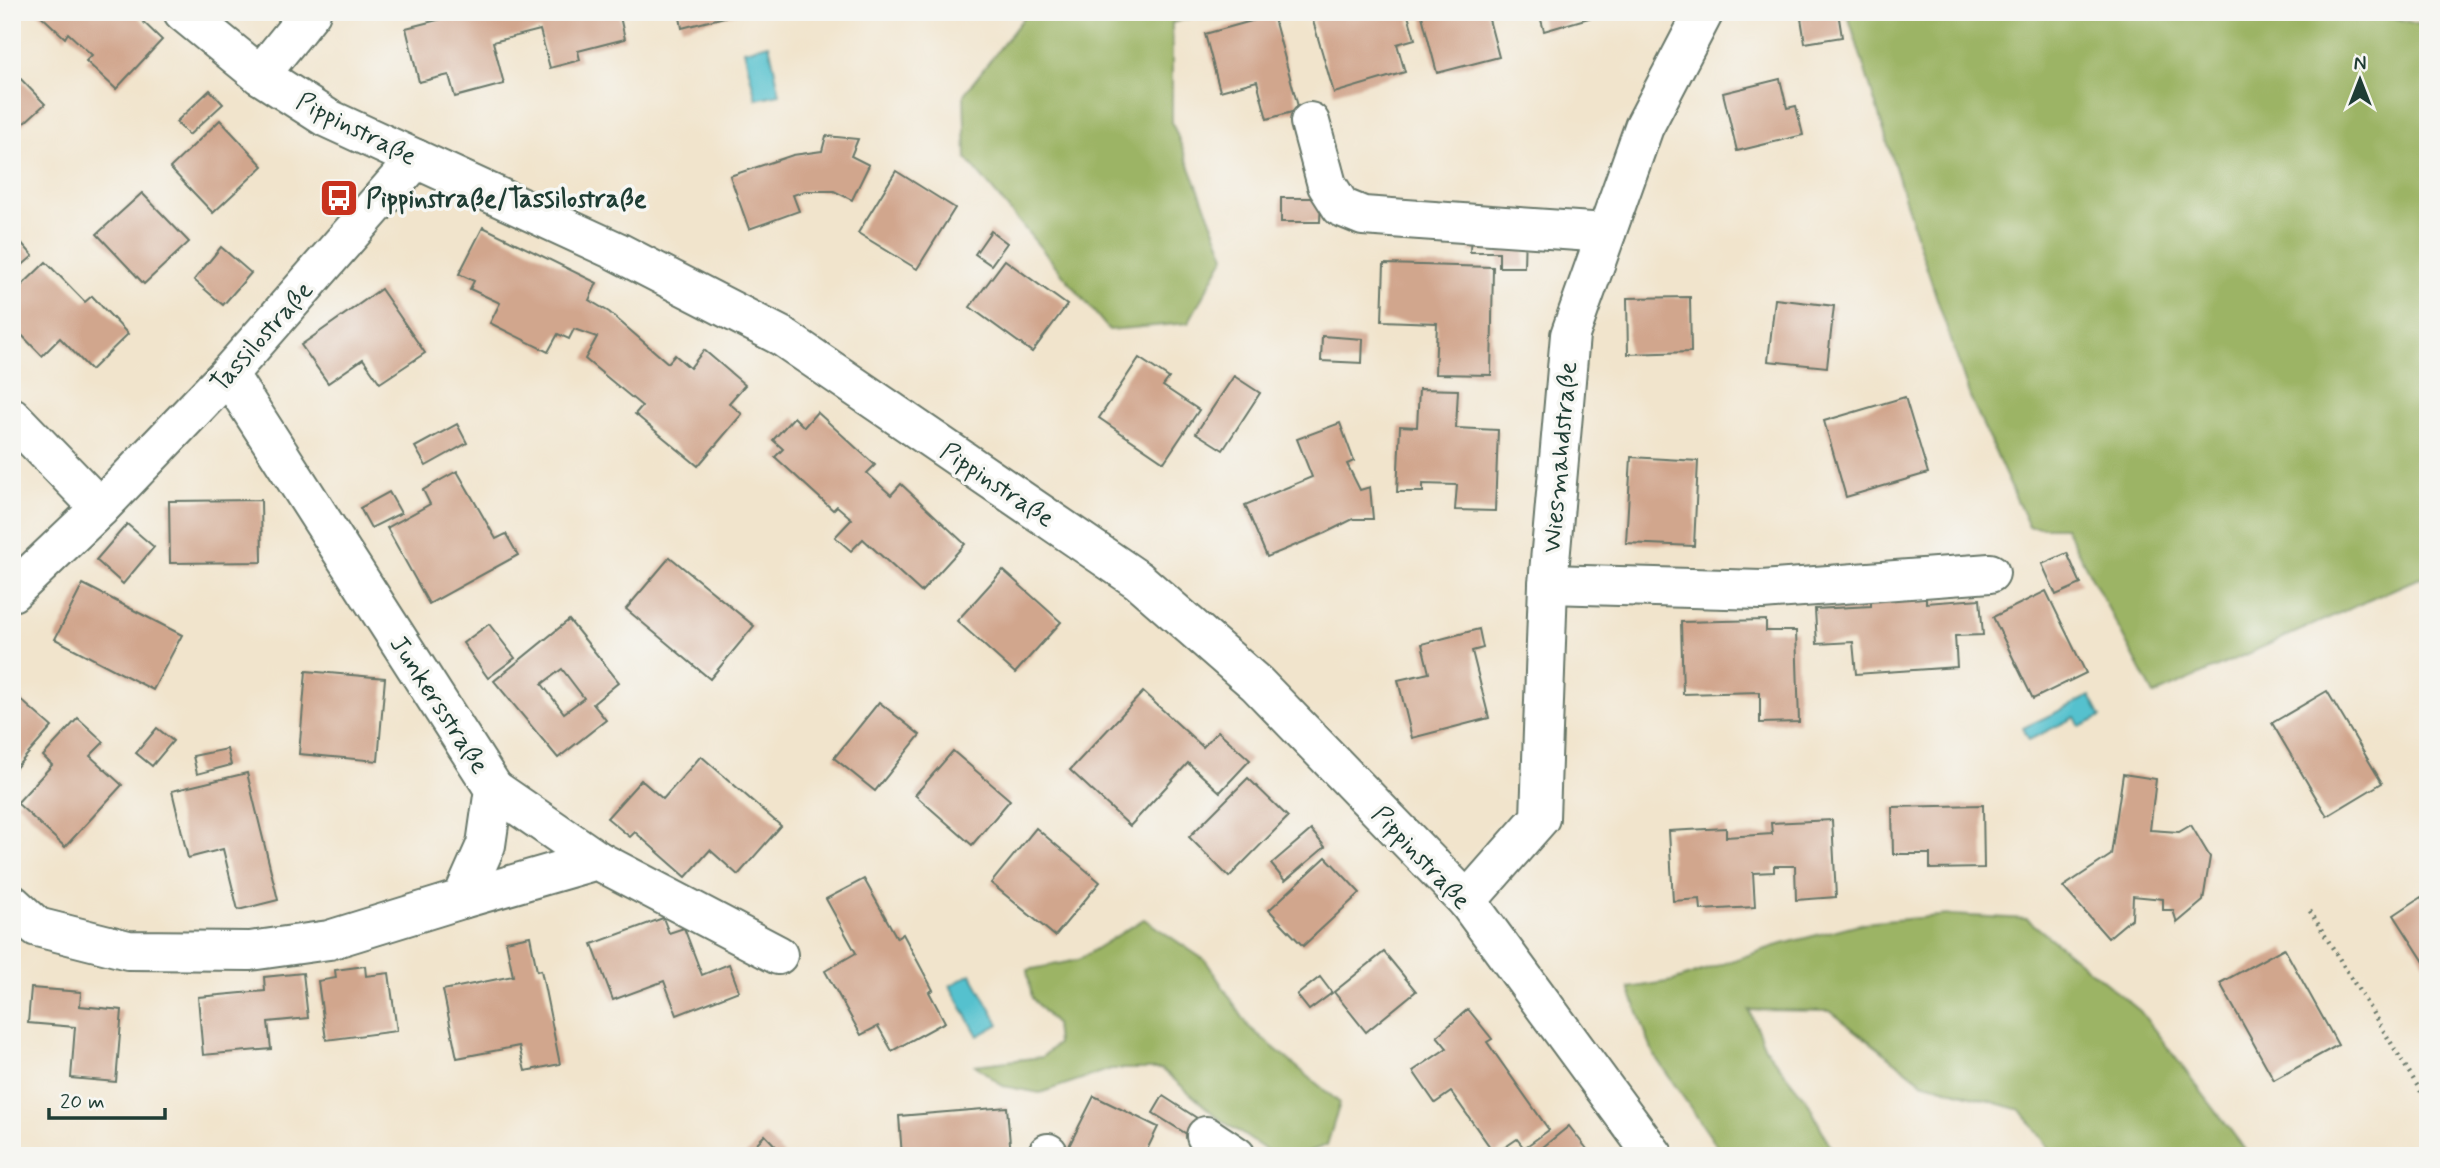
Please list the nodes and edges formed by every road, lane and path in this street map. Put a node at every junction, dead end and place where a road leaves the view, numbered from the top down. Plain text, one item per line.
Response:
1 (183, 12) edge
2 (311, 12) edge
3 (1704, 12) edge
4 (260, 75) junction
5 (1310, 122) dead end
6 (416, 159) junction
7 (1606, 233) junction
8 (228, 374) junction
9 (12, 416) edge
10 (100, 508) junction
11 (1990, 573) dead end
12 (1548, 584) junction
13 (12, 592) edge
14 (494, 789) junction
15 (597, 860) junction
16 (462, 899) junction
17 (1466, 901) junction
18 (12, 904) edge
19 (2310, 911) dead end
20 (778, 955) dead end
21 (2428, 1103) edge
22 (1654, 1156) edge

1 - 4 street, Pippinstraße
2 - 4 street
3 - 7 street, Wiesmahdstraße
4 - 6 street, Pippinstraße
5 - 7 street
6 - 8 street, Tassilostraße
6 - 17 street, Pippinstraße
7 - 12 street, Wiesmahdstraße
8 - 10 street, Tassilostraße
8 - 14 street, Junkersstraße
9 - 10 street
10 - 13 street, Tassilostraße
11 - 12 street
12 - 17 street, Wiesmahdstraße
14 - 15 street
14 - 16 street, Junkersstraße
15 - 16 street
15 - 20 street
16 - 18 street
17 - 22 street, Pippinstraße
19 - 21 path

